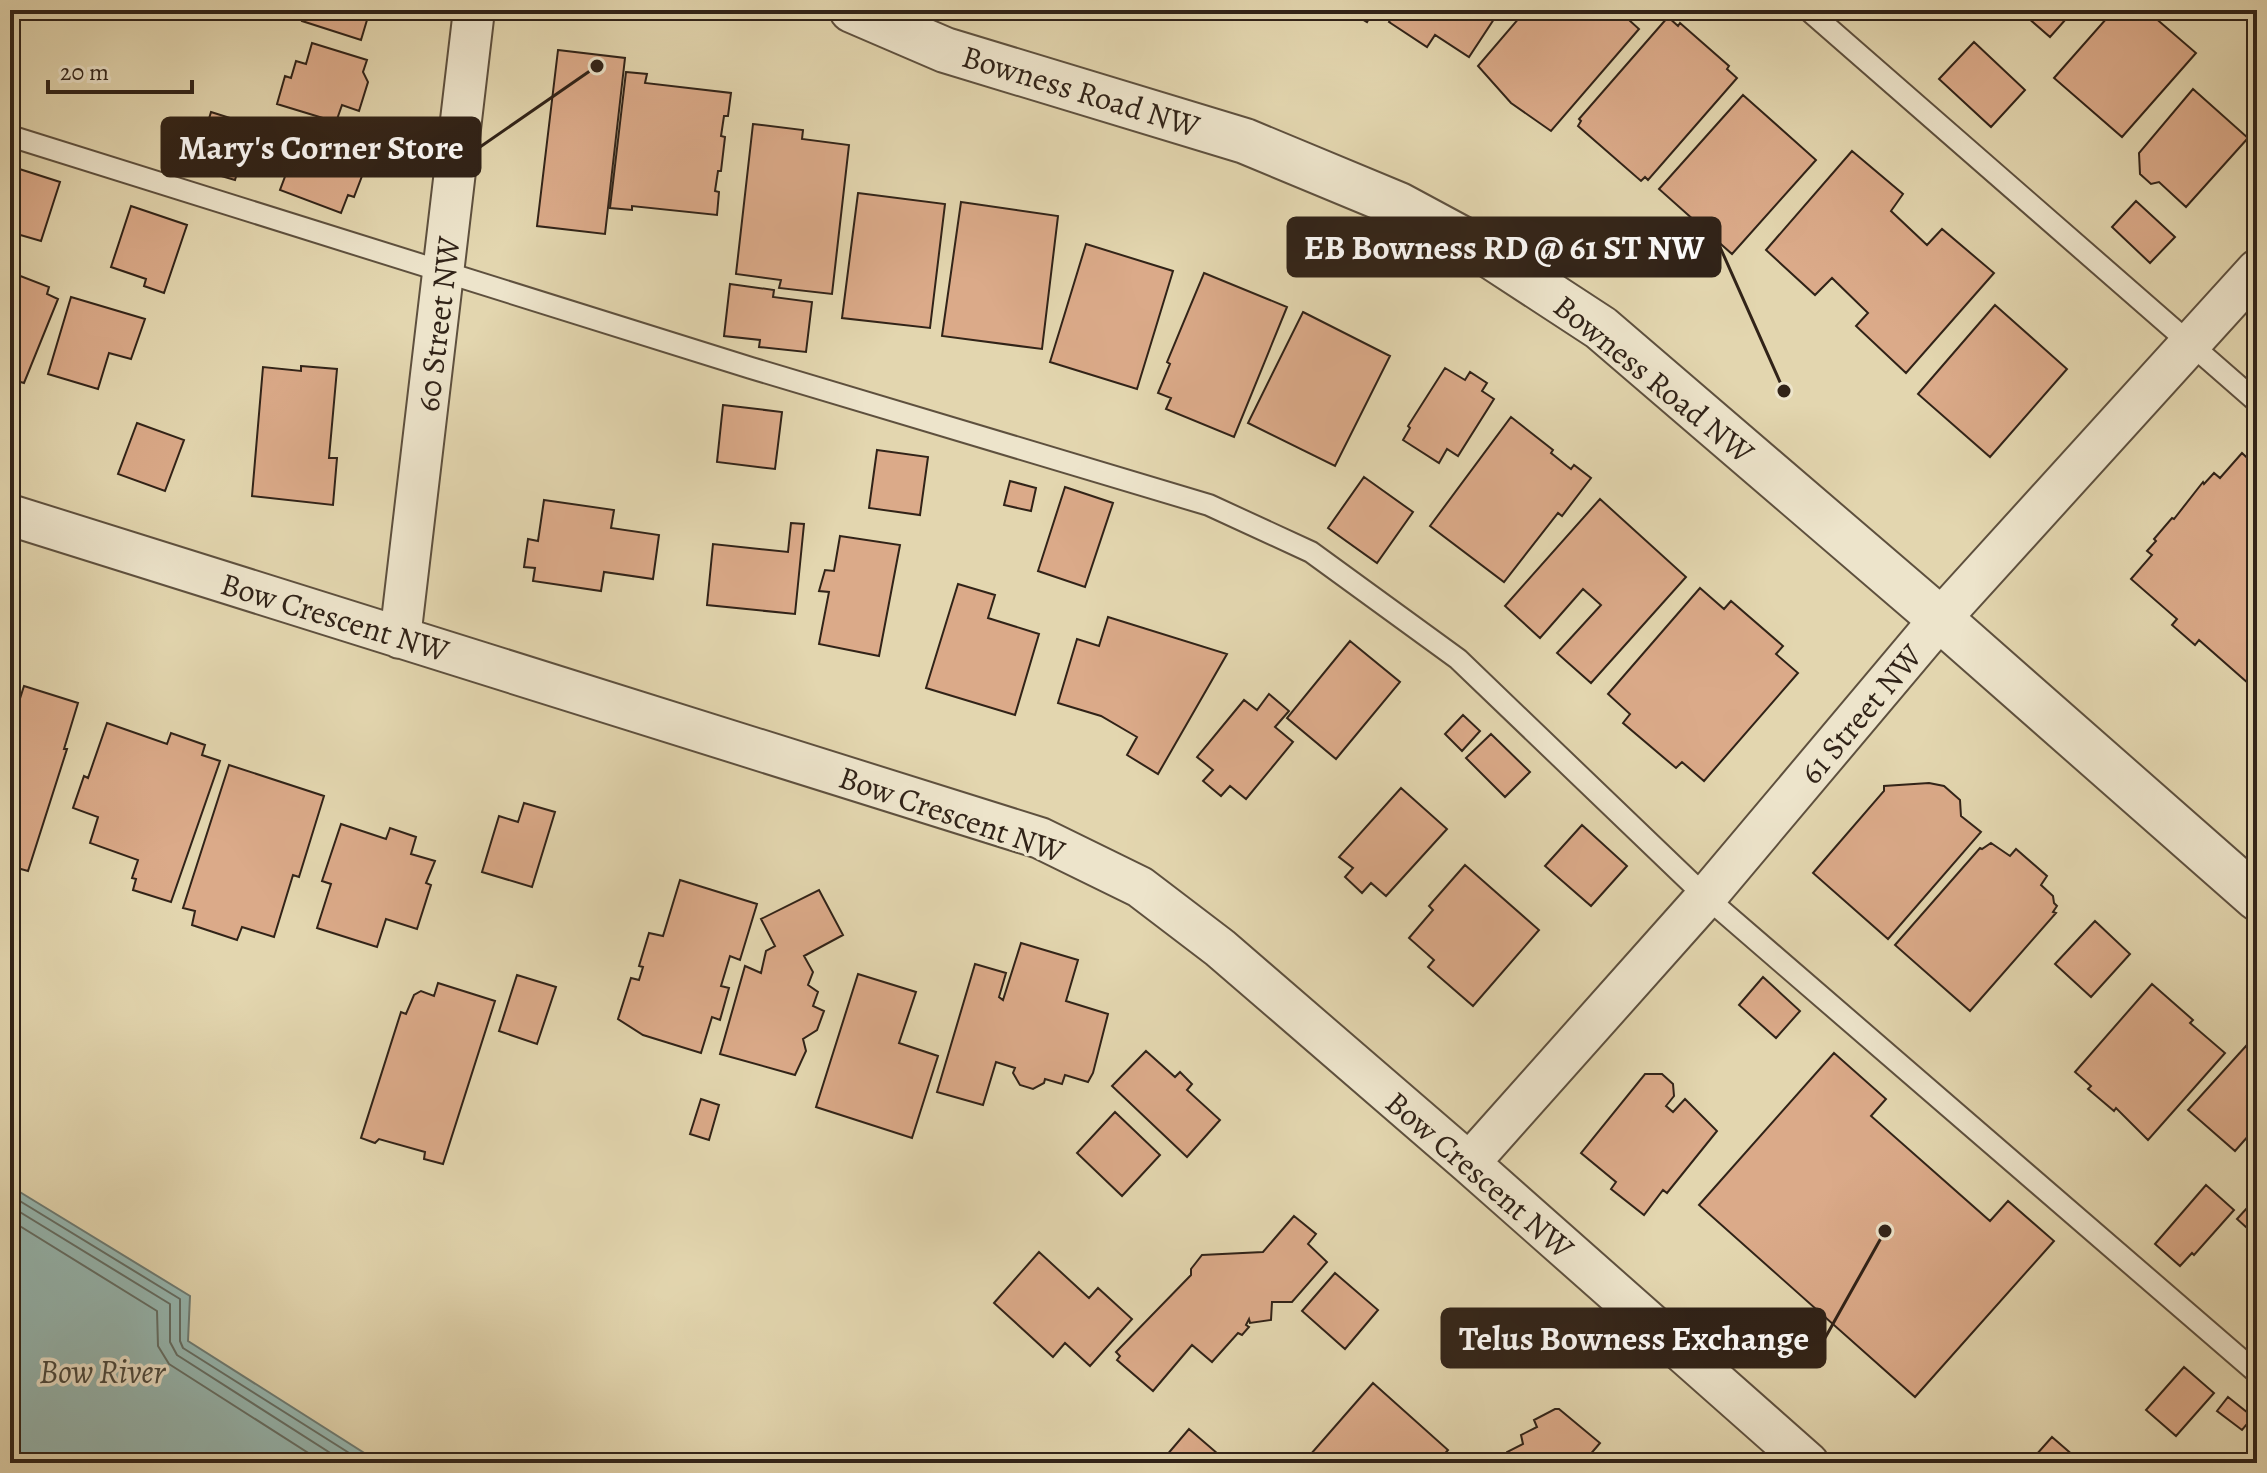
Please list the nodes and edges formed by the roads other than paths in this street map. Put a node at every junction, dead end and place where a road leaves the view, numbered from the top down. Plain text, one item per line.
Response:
1 (474, 10) edge
2 (852, 10) edge
3 (1808, 10) edge
4 (10, 136) edge
5 (2257, 270) edge
6 (445, 272) junction
7 (2191, 343) junction
8 (2257, 402) edge
9 (10, 515) edge
10 (1940, 619) junction
11 (400, 638) junction
12 (1706, 897) junction
13 (2257, 898) edge
14 (1469, 1163) junction
15 (2257, 1373) edge
16 (1808, 1463) edge

1 - 6 street, 60 Street NW
2 - 10 street, Bowness Road NW
3 - 7 lane
4 - 6 lane
5 - 7 street, 61 Street NW
6 - 11 street, 60 Street NW
6 - 12 lane
7 - 8 lane
7 - 10 street, 61 Street NW
9 - 11 street, Bow Crescent NW
10 - 12 street, 61 Street NW
10 - 13 street, Bowness Road NW
11 - 14 street, Bow Crescent NW
12 - 14 street, 61 Street NW
12 - 15 lane
14 - 16 street, Bow Crescent NW

